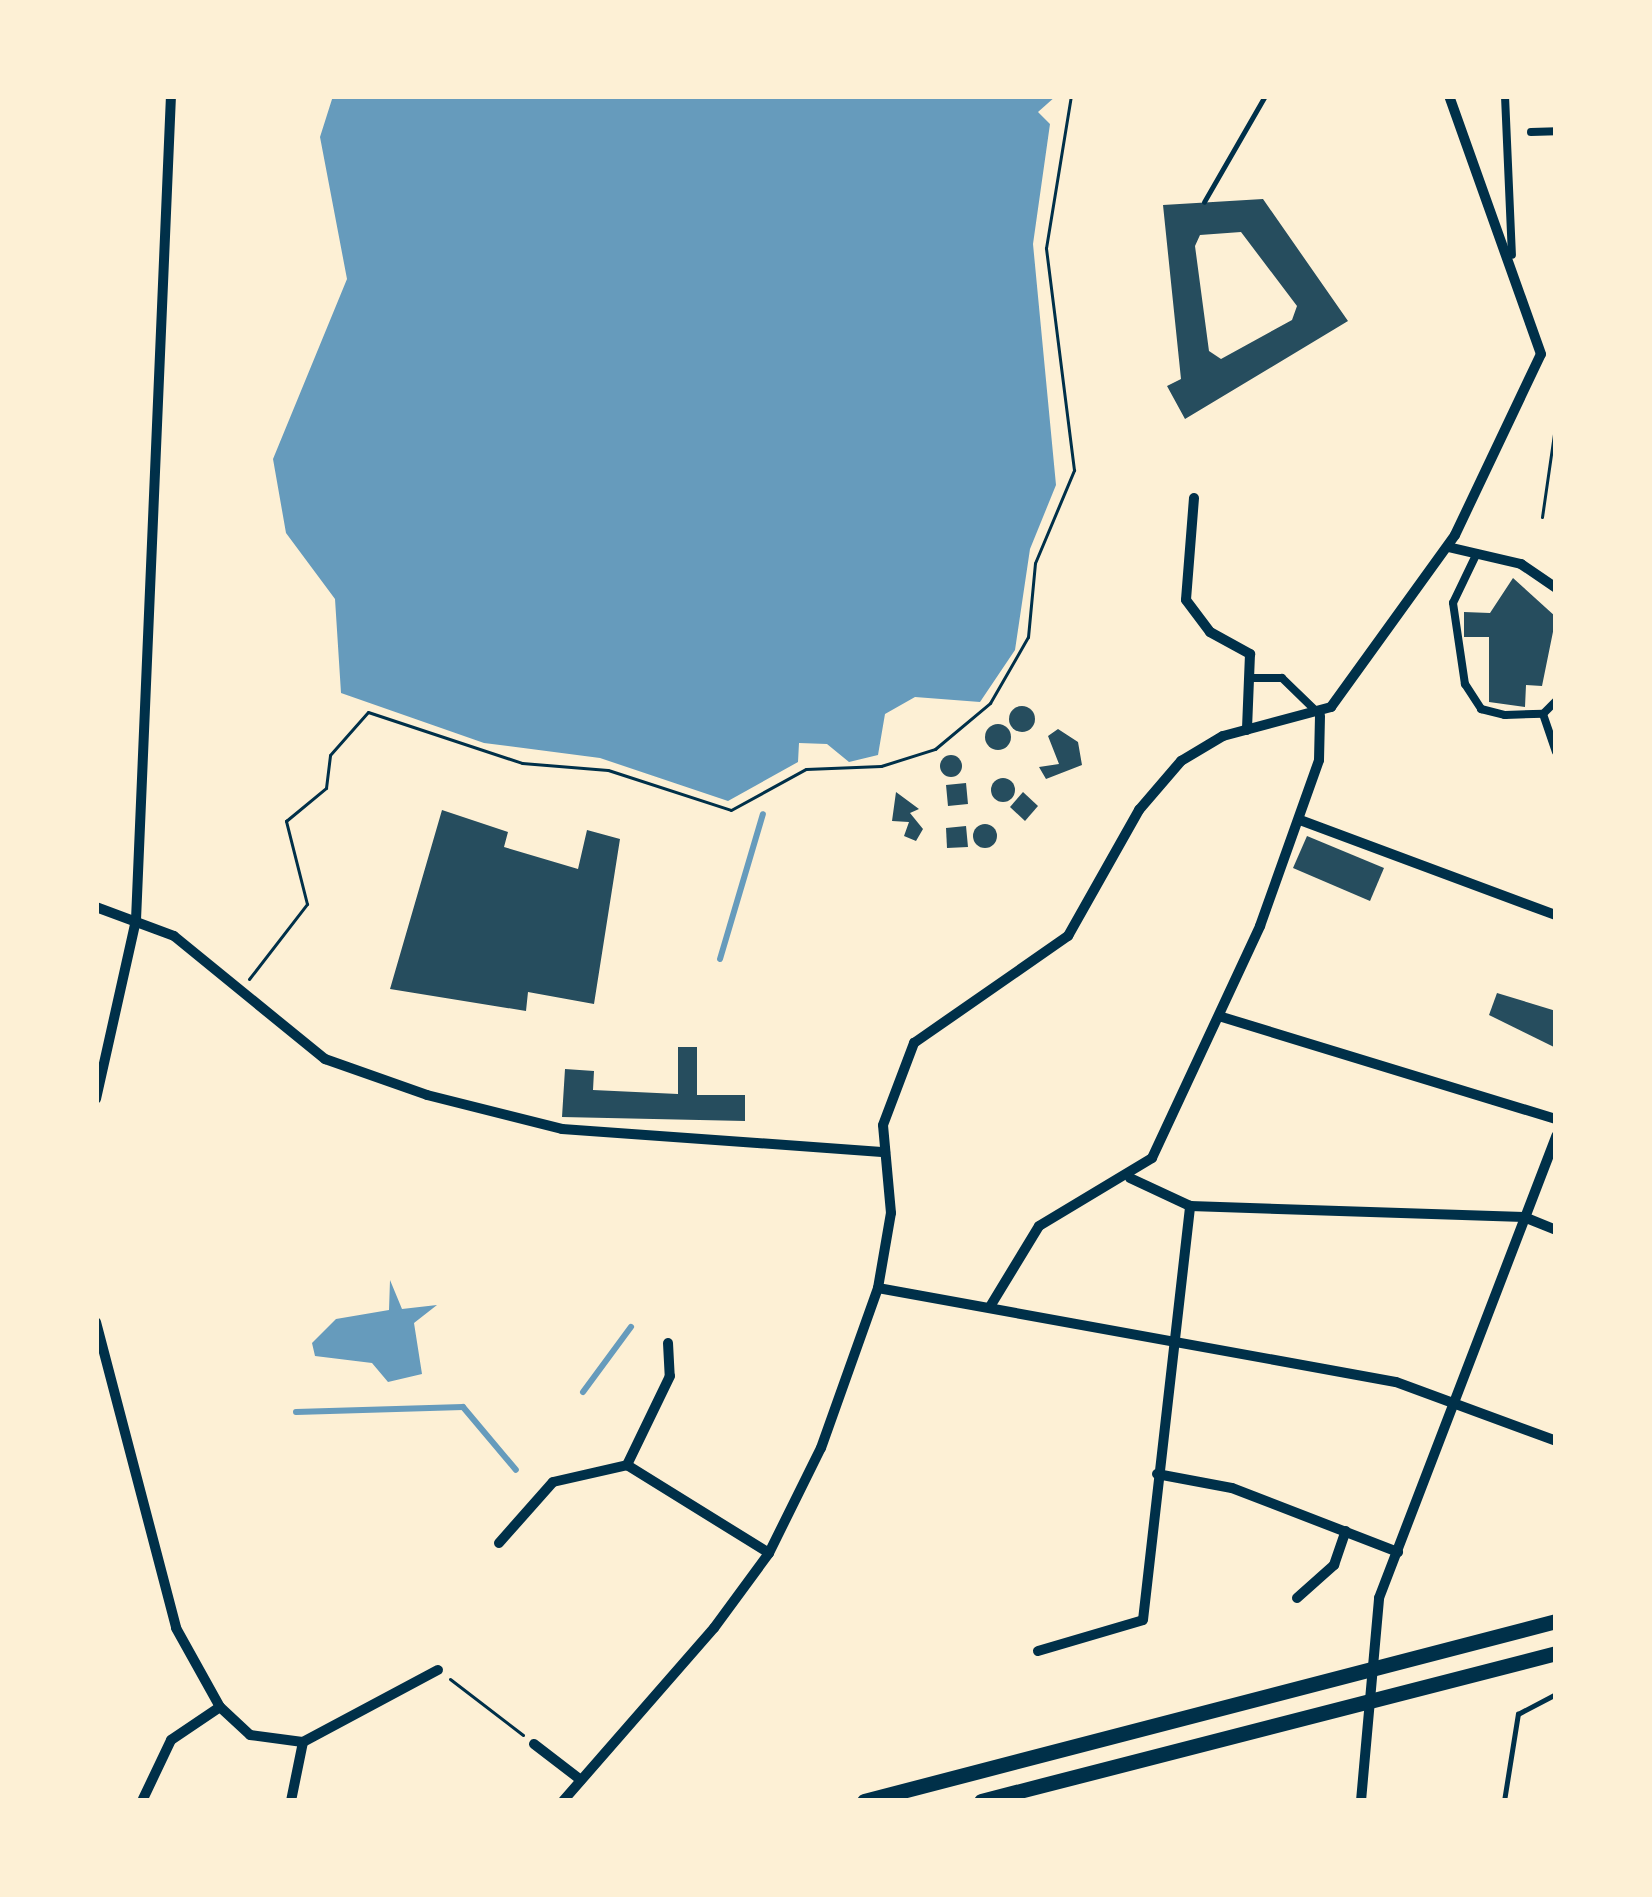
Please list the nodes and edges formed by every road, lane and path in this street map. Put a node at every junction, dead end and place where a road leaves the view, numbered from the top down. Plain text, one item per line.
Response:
1 (171, 96) edge
2 (1071, 96) edge
3 (1264, 96) edge
4 (1449, 96) edge
5 (1505, 96) edge
6 (1556, 131) edge
7 (1531, 132) dead end
8 (1204, 202) dead end
9 (1512, 255) junction
10 (1541, 354) junction
11 (1556, 355) edge
12 (1554, 434) edge
13 (1194, 498) dead end
14 (1542, 518) dead end
15 (1448, 548) junction
16 (1476, 556) junction
17 (1556, 588) edge
18 (1249, 678) junction
19 (1556, 700) edge
20 (1543, 714) junction
21 (1321, 716) junction
22 (1246, 730) junction
23 (1556, 752) edge
24 (1300, 820) junction
25 (96, 908) edge
26 (1556, 914) edge
27 (136, 920) junction
28 (242, 986) junction
29 (1222, 1016) junction
30 (96, 1099) edge
31 (1556, 1119) edge
32 (1556, 1136) edge
33 (885, 1152) junction
34 (1130, 1178) junction
35 (1190, 1207) junction
36 (1524, 1217) junction
37 (1556, 1230) edge
38 (878, 1288) junction
39 (991, 1305) junction
40 (96, 1322) edge
41 (1175, 1336) junction
42 (668, 1343) dead end
43 (1457, 1400) junction
44 (1556, 1441) edge
45 (627, 1465) junction
46 (1157, 1474) junction
47 (1346, 1531) junction
48 (500, 1543) dead end
49 (1398, 1552) junction
50 (769, 1553) junction
51 (1297, 1598) dead end
52 (1556, 1621) edge
53 (1038, 1651) dead end
54 (1556, 1653) edge
55 (1374, 1661) junction
56 (438, 1670) joint
57 (1556, 1694) edge
58 (1377, 1697) junction
59 (220, 1707) junction
60 (303, 1742) junction
61 (534, 1744) joint
62 (581, 1780) junction
63 (142, 1799) edge
64 (291, 1801) edge
65 (563, 1801) edge
66 (864, 1801) edge
67 (981, 1801) edge
68 (1361, 1801) edge
69 (1504, 1801) edge

1 - 27 street
2 - 28 path
3 - 8 lane
4 - 9 street
5 - 9 street
6 - 7 street
9 - 10 street
10 - 11 street
10 - 15 street
12 - 14 path
13 - 18 street
15 - 16 street
15 - 21 street
16 - 17 street
16 - 20 street
18 - 21 street
18 - 22 street
19 - 20 street
20 - 23 street
21 - 22 street
21 - 24 street
22 - 33 street
24 - 26 street
24 - 29 street
25 - 27 street
27 - 28 street
27 - 30 street
28 - 33 street
29 - 31 street
29 - 34 street
32 - 36 street
33 - 38 street
34 - 35 street
34 - 39 street
35 - 36 street
35 - 41 street
36 - 37 street
36 - 43 street
38 - 39 street
38 - 50 street
39 - 41 street
40 - 59 street
41 - 43 street
41 - 46 street
42 - 45 street
43 - 44 street
43 - 49 street
45 - 48 street
45 - 50 street
46 - 47 street
46 - 53 street
47 - 49 street
47 - 51 street
49 - 55 street
50 - 62 street
52 - 55 main road
54 - 58 main road
55 - 58 street
55 - 66 main road
56 - 60 street
56 - 61 path
57 - 69 lane
58 - 67 main road
58 - 68 street
59 - 60 street
59 - 63 street
60 - 64 street
61 - 62 street
62 - 65 street

